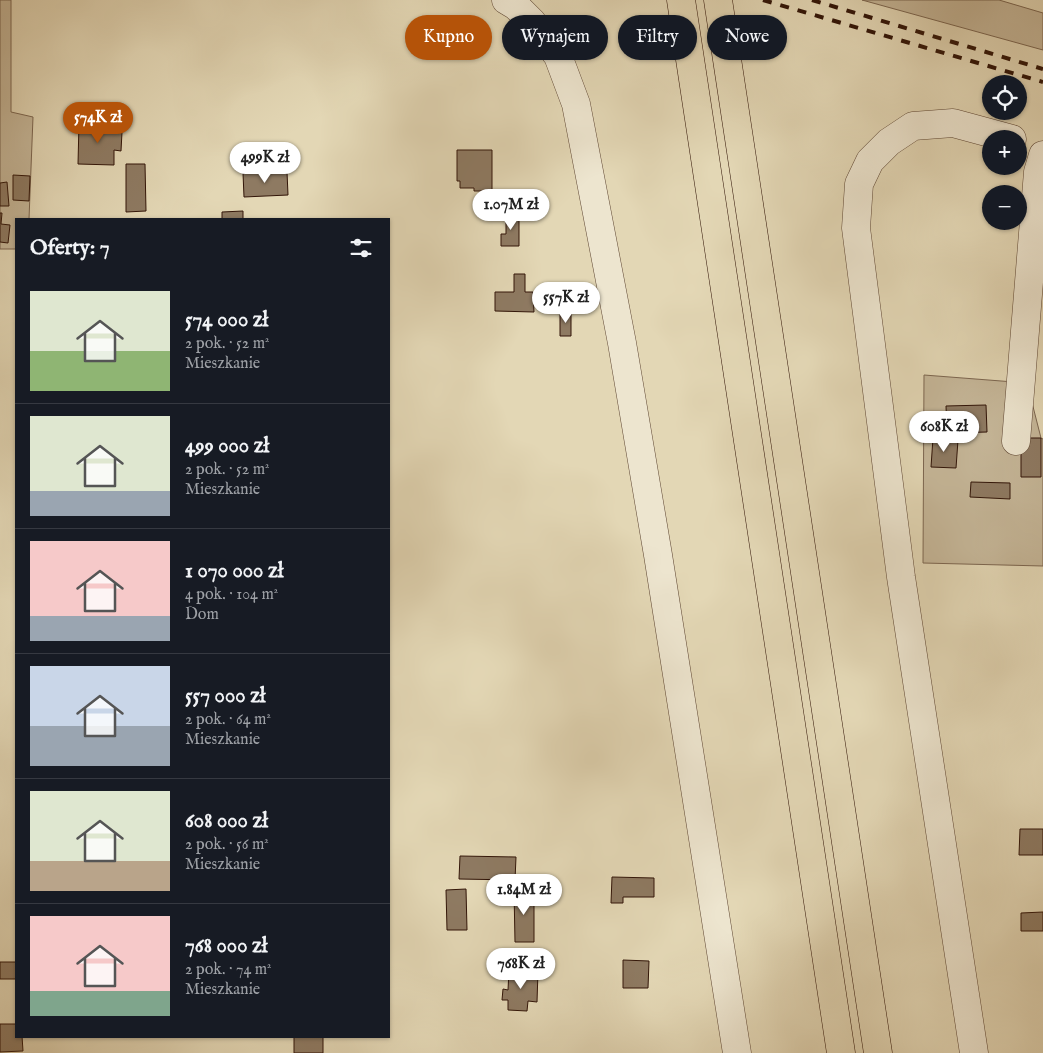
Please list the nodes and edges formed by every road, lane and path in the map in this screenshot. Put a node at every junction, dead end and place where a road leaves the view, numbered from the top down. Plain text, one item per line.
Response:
1 (506, 0) edge
2 (681, 0) edge
3 (718, 0) edge
4 (982, 131) edge
5 (1027, 143) edge
6 (1043, 147) edge
7 (1043, 155) edge
8 (1016, 441) dead end
9 (737, 1053) edge
10 (841, 1053) edge
11 (878, 1053) edge
12 (974, 1053) edge

1 - 9 street
2 - 10 highway
3 - 11 highway
4 - 12 street
5 - 6 street
7 - 8 street

